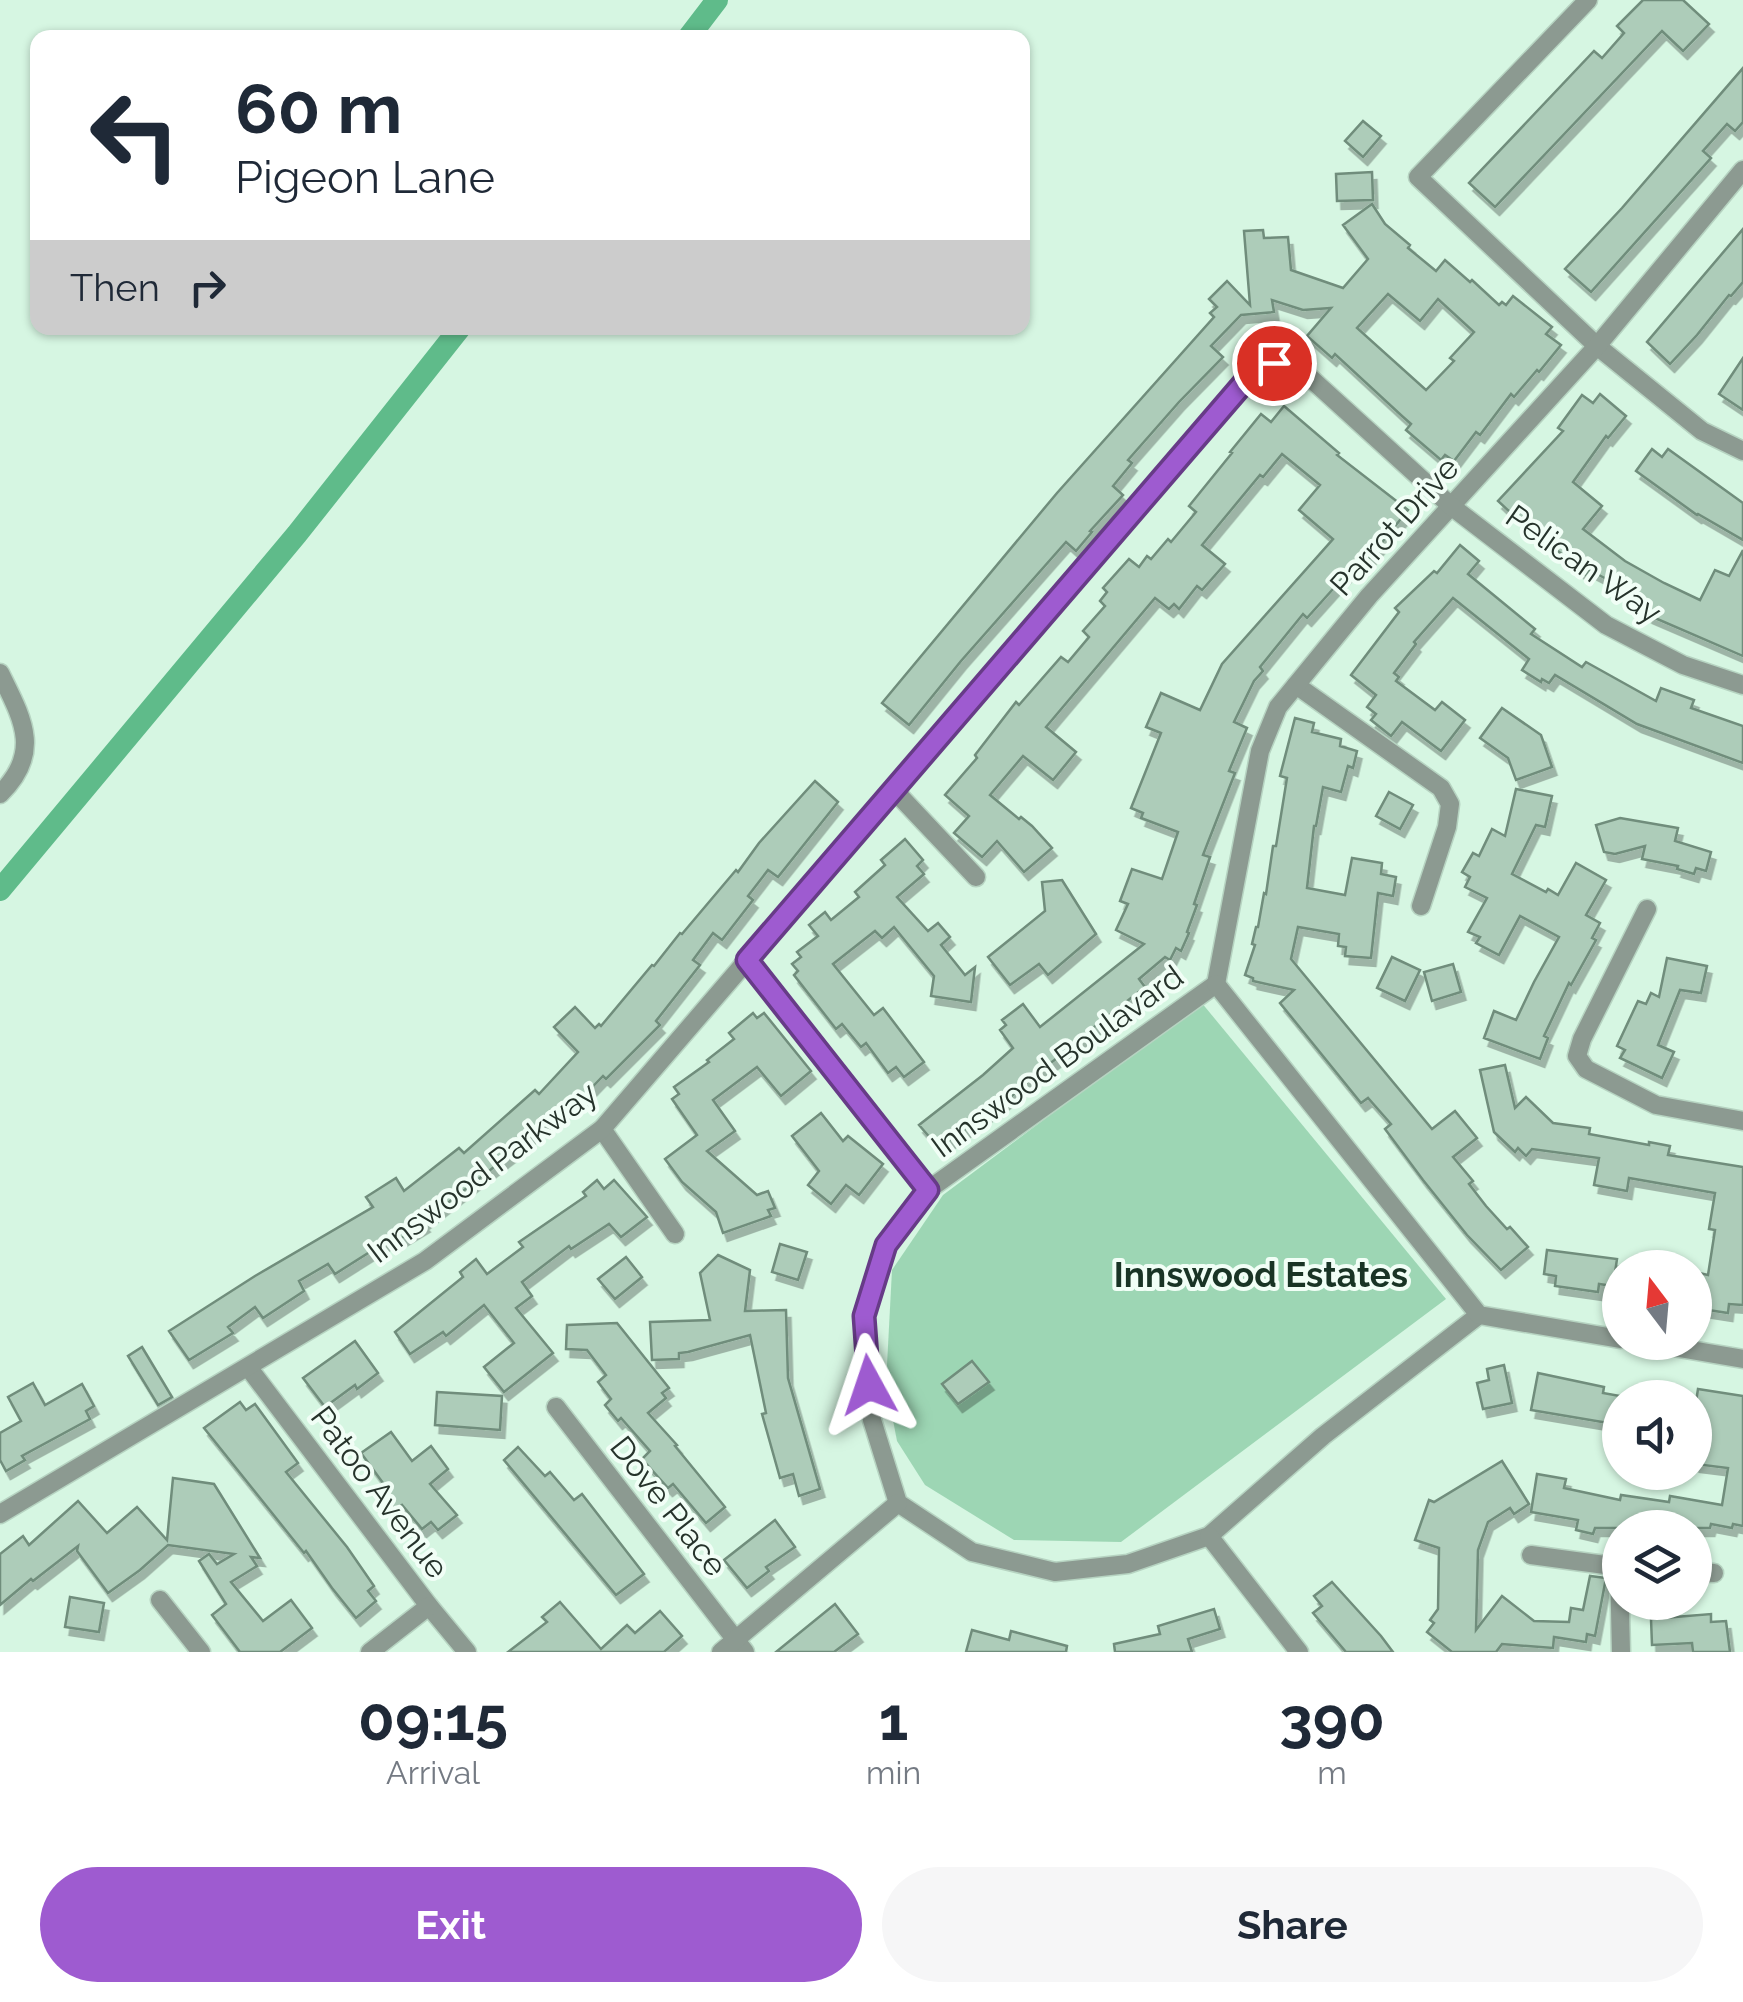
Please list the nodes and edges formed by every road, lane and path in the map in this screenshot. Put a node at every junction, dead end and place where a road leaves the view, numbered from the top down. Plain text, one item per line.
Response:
1 (1588, 0) edge
2 (1743, 170) edge
3 (1597, 346) junction
4 (1743, 452) edge
5 (1451, 506) junction
6 (0, 673) edge
7 (1296, 684) junction
8 (1743, 684) edge
9 (894, 789) junction
10 (0, 794) edge
11 (976, 877) dead end
12 (1421, 906) dead end
13 (1647, 910) dead end
14 (747, 960) junction
15 (1216, 984) junction
16 (1743, 1121) edge
17 (602, 1129) junction
18 (928, 1190) junction
19 (675, 1234) dead end
20 (1480, 1315) junction
21 (1602, 1335) edge
22 (1712, 1354) edge
23 (1743, 1359) edge
24 (248, 1367) junction
25 (556, 1407) dead end
26 (898, 1502) junction
27 (0, 1514) edge
28 (1209, 1536) junction
29 (1532, 1555) dead end
30 (1602, 1565) edge
31 (160, 1600) dead end
32 (429, 1606) junction
33 (1620, 1620) edge
34 (734, 1648) edge
35 (201, 1652) edge
36 (370, 1652) edge
37 (467, 1652) edge
38 (1299, 1652) edge
39 (1621, 1652) edge

1 - 3 street
2 - 3 street, Parrot Drive
3 - 4 street
3 - 5 street, Parrot Drive
5 - 7 street, Parrot Drive
5 - 8 street, Pelican Way
5 - 9 street, Innswood Parkway
6 - 10 street
7 - 12 street
7 - 15 street, Parrot Drive
9 - 11 street
9 - 14 street, Innswood Parkway
13 - 16 street
14 - 17 street, Innswood Parkway
14 - 18 street
15 - 18 street, Innswood Boulavard
15 - 20 street, Innswood Boulavard
17 - 19 street
17 - 24 street, Innswood Parkway
18 - 26 street, Innswood Boulavard
20 - 21 street
20 - 28 street
22 - 23 street
24 - 27 street, Innswood Parkway
24 - 32 street, Patoo Avenue
25 - 34 street, Dove Place
26 - 28 street
26 - 34 street
28 - 38 street
29 - 30 street
31 - 35 street
32 - 36 street
32 - 37 street, Patoo Avenue
33 - 39 street

